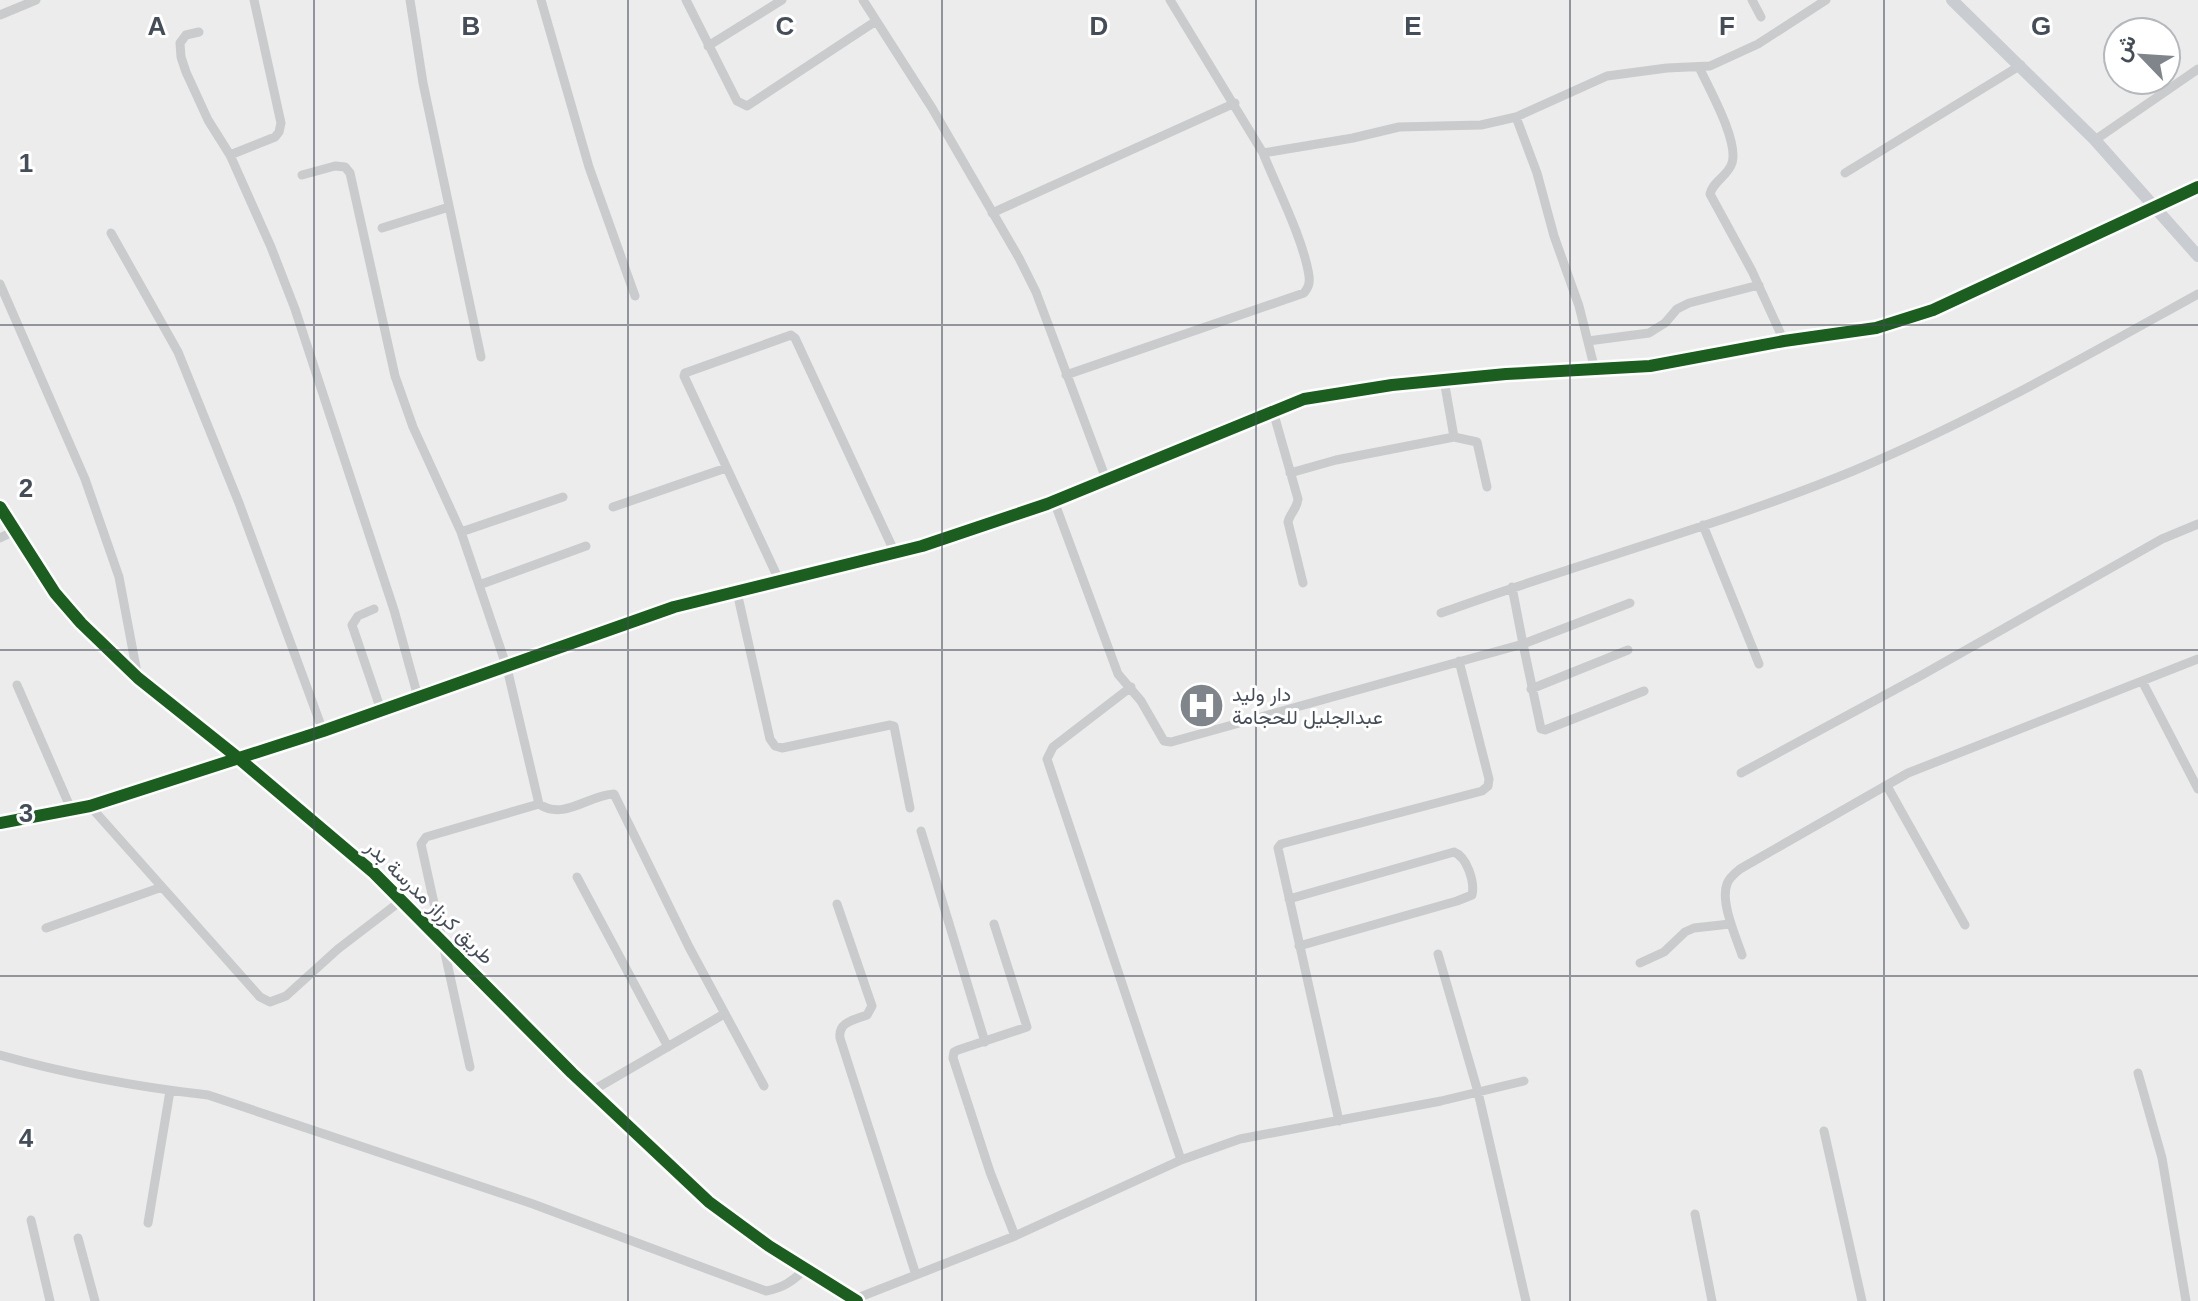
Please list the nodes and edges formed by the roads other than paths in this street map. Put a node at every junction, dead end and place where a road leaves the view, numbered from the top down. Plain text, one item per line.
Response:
1 (36, 0) edge
2 (254, 0) edge
3 (410, 0) edge
4 (541, 0) edge
5 (686, 0) edge
6 (863, 0) edge
7 (1170, 0) edge
8 (1752, 0) edge
9 (1826, 0) edge
10 (1952, 0) edge
11 (779, 1) edge
12 (13, 4) edge
13 (0, 15) edge
14 (1761, 17) dead end
15 (876, 21) junction
16 (199, 32) dead end
17 (708, 46) junction
18 (2021, 65) junction
19 (1699, 67) junction
20 (2198, 69) edge
21 (1235, 103) junction
22 (1516, 117) junction
23 (2095, 140) junction
24 (1263, 153) junction
25 (230, 155) junction
26 (1845, 173) dead end
27 (302, 175) dead end
28 (2198, 187) edge
29 (449, 207) junction
30 (2157, 207) junction
31 (992, 213) junction
32 (382, 228) dead end
33 (111, 233) dead end
34 (2198, 256) edge
35 (0, 284) edge
36 (1759, 285) junction
37 (2198, 294) edge
38 (635, 296) dead end
39 (1588, 341) junction
40 (1784, 341) junction
41 (481, 357) dead end
42 (1595, 370) junction
43 (1066, 375) junction
44 (1444, 380) junction
45 (1273, 411) junction
46 (1454, 437) junction
47 (726, 468) junction
48 (1290, 473) junction
49 (1106, 479) junction
50 (1487, 487) dead end
51 (563, 497) dead end
52 (1054, 501) junction
53 (0, 507) edge
54 (613, 507) dead end
55 (2198, 524) edge
56 (1703, 525) junction
57 (14, 531) junction
58 (461, 532) junction
59 (0, 538) edge
60 (586, 546) dead end
61 (895, 553) junction
62 (779, 580) junction
63 (1303, 583) dead end
64 (479, 585) junction
65 (1512, 587) junction
66 (737, 592) junction
67 (1630, 603) dead end
68 (374, 609) dead end
69 (1441, 613) dead end
70 (1523, 644) junction
71 (1628, 650) dead end
72 (2198, 659) edge
73 (1459, 661) junction
74 (1759, 664) dead end
75 (507, 668) junction
76 (138, 678) junction
77 (2142, 681) junction
78 (17, 685) dead end
79 (1131, 687) junction
80 (1531, 689) junction
81 (1644, 691) dead end
82 (418, 697) junction
83 (381, 710) junction
84 (323, 731) junction
85 (237, 757) junction
86 (1741, 773) dead end
87 (1887, 786) junction
88 (2198, 789) edge
89 (539, 804) junction
90 (90, 806) junction
91 (910, 808) dead end
92 (71, 809) junction
93 (0, 823) edge
94 (921, 831) dead end
95 (577, 877) dead end
96 (162, 887) junction
97 (1289, 899) junction
98 (402, 900) junction
99 (837, 904) dead end
100 (994, 924) dead end
101 (1730, 924) junction
102 (1965, 925) dead end
103 (46, 928) dead end
104 (444, 942) junction
105 (1299, 946) junction
106 (1438, 954) dead end
107 (1742, 955) dead end
108 (1640, 963) dead end
109 (724, 1014) junction
110 (985, 1042) junction
111 (668, 1047) junction
112 (0, 1055) edge
113 (470, 1067) dead end
114 (2138, 1073) dead end
115 (1524, 1081) dead end
116 (764, 1086) dead end
117 (170, 1091) junction
118 (590, 1092) junction
119 (1478, 1092) junction
120 (1339, 1121) junction
121 (1824, 1131) dead end
122 (1181, 1160) junction
123 (1695, 1214) dead end
124 (31, 1220) dead end
125 (148, 1223) dead end
126 (1015, 1236) junction
127 (78, 1238) dead end
128 (805, 1269) junction
129 (916, 1275) junction
130 (856, 1300) edge
131 (50, 1301) edge
132 (95, 1301) edge
133 (1526, 1301) edge
134 (1712, 1301) edge
135 (1862, 1301) edge
136 (2186, 1301) edge

1 - 12 street
2 - 25 street
3 - 29 street
4 - 38 street
5 - 17 street
6 - 15 street
7 - 21 street
8 - 14 street
9 - 19 street
10 - 18 main road
11 - 17 street
12 - 13 street
15 - 17 street
15 - 31 street
16 - 25 street
18 - 23 main road
18 - 26 street
19 - 22 street
19 - 36 street
20 - 23 street
21 - 24 street
21 - 31 street
22 - 24 street
22 - 39 street
23 - 30 main road
24 - 43 street
25 - 82 street
27 - 58 street
28 - 30 street
29 - 32 street
29 - 41 street
30 - 34 main road
30 - 40 street
31 - 43 street
33 - 84 street
35 - 76 street
36 - 39 street
36 - 40 street
37 - 56 street
39 - 42 street
40 - 42 street
42 - 44 street
43 - 49 street
44 - 45 street
44 - 46 street
45 - 48 street
45 - 49 street
46 - 48 street
46 - 50 street
47 - 54 street
47 - 61 street
47 - 62 street
48 - 63 street
49 - 52 street
51 - 58 street
52 - 61 street
52 - 79 street
53 - 57 street, طريق كرزاز مدرسة بدر
55 - 86 street
56 - 65 street
56 - 74 street
57 - 59 street
57 - 76 street, طريق كرزاز مدرسة بدر
58 - 64 street
60 - 64 street
61 - 62 street
62 - 66 street
64 - 75 street
65 - 69 street
65 - 70 street
66 - 75 street
66 - 91 street
67 - 70 street
68 - 83 street
70 - 73 street
70 - 80 street
71 - 80 street
72 - 77 street
73 - 79 street
73 - 97 street
75 - 82 street
75 - 89 street
76 - 85 street, طريق كرزاز مدرسة بدر
77 - 87 street
77 - 88 street
78 - 92 street
79 - 122 street
80 - 81 street
82 - 83 street
83 - 84 street
84 - 85 street
85 - 90 street
85 - 98 street, طريق كرزاز مدرسة بدر
87 - 101 street
87 - 102 street
89 - 104 street
89 - 109 street
90 - 92 street
90 - 96 street
92 - 93 street
94 - 110 street
95 - 111 street
96 - 98 street
96 - 103 street
97 - 105 street
97 - 105 street
98 - 104 street, طريق كرزاز مدرسة بدر
99 - 129 street
100 - 110 street
101 - 107 street
101 - 108 street
104 - 113 street
104 - 118 street, طريق كرزاز مدرسة بدر
105 - 120 street
106 - 119 street
109 - 111 street
109 - 116 street
110 - 126 street
111 - 118 street
112 - 117 street
114 - 136 street
115 - 119 street
117 - 125 street
117 - 128 street
118 - 128 street, طريق كرزاز مدرسة بدر
119 - 120 street
119 - 133 street
120 - 122 street
121 - 135 street
122 - 126 street
123 - 134 street
124 - 131 street
126 - 129 street
127 - 132 street
128 - 130 street, طريق كرزاز مدرسة بدر
129 - 130 street

